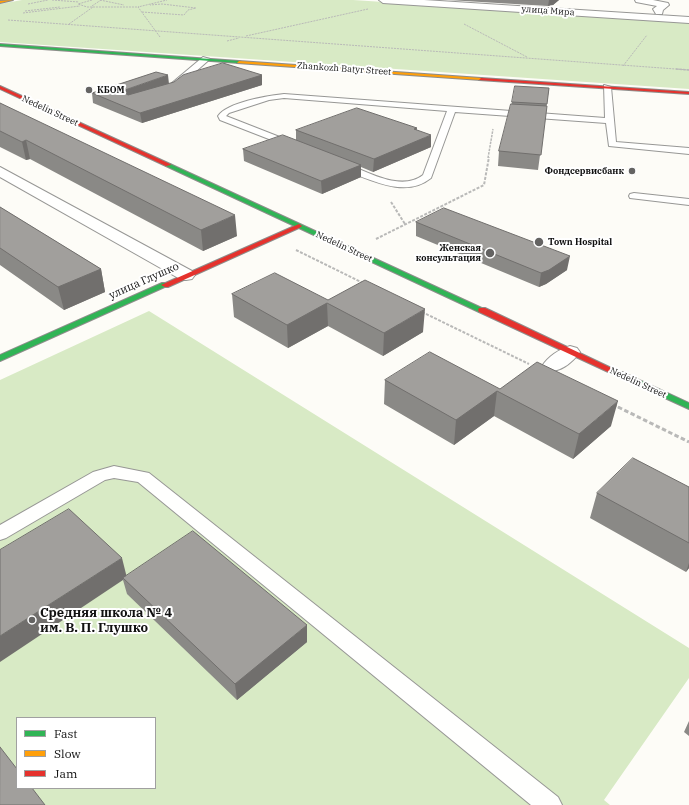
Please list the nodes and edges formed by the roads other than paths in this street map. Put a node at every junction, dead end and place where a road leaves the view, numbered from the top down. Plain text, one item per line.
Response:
1 (11, 0) edge
2 (383, 0) edge
3 (639, 0) edge
4 (416, 1) edge
5 (0, 2) edge
6 (660, 18) junction
7 (689, 20) edge
8 (0, 45) edge
9 (206, 59) junction
10 (0, 87) edge
11 (607, 87) junction
12 (165, 90) edge
13 (689, 93) edge
14 (452, 109) junction
15 (610, 121) junction
16 (301, 148) edge
17 (689, 151) edge
18 (337, 162) edge
19 (0, 171) edge
20 (634, 196) dead end
21 (689, 202) edge
22 (299, 226) junction
23 (186, 276) junction
24 (570, 352) junction
25 (0, 358) edge
26 (552, 366) dead end
27 (689, 406) edge
28 (0, 533) edge
29 (550, 805) edge

1 - 5 street
2 - 4 street, улица Мира
3 - 6 street
4 - 6 street, улица Мира
6 - 7 street, улица Мира
8 - 9 street, Zhankozh Batyr Street
9 - 11 street, Zhankozh Batyr Street
9 - 12 lane
10 - 22 street, Nedelin Street
11 - 13 street, Zhankozh Batyr Street
11 - 15 lane
14 - 15 lane
14 - 16 lane
14 - 18 lane
15 - 17 lane
19 - 23 street
20 - 21 lane
22 - 23 street, улица Глушко
22 - 24 street, Nedelin Street
23 - 25 street, улица Глушко
24 - 26 street
24 - 27 street, Nedelin Street
28 - 29 lane

